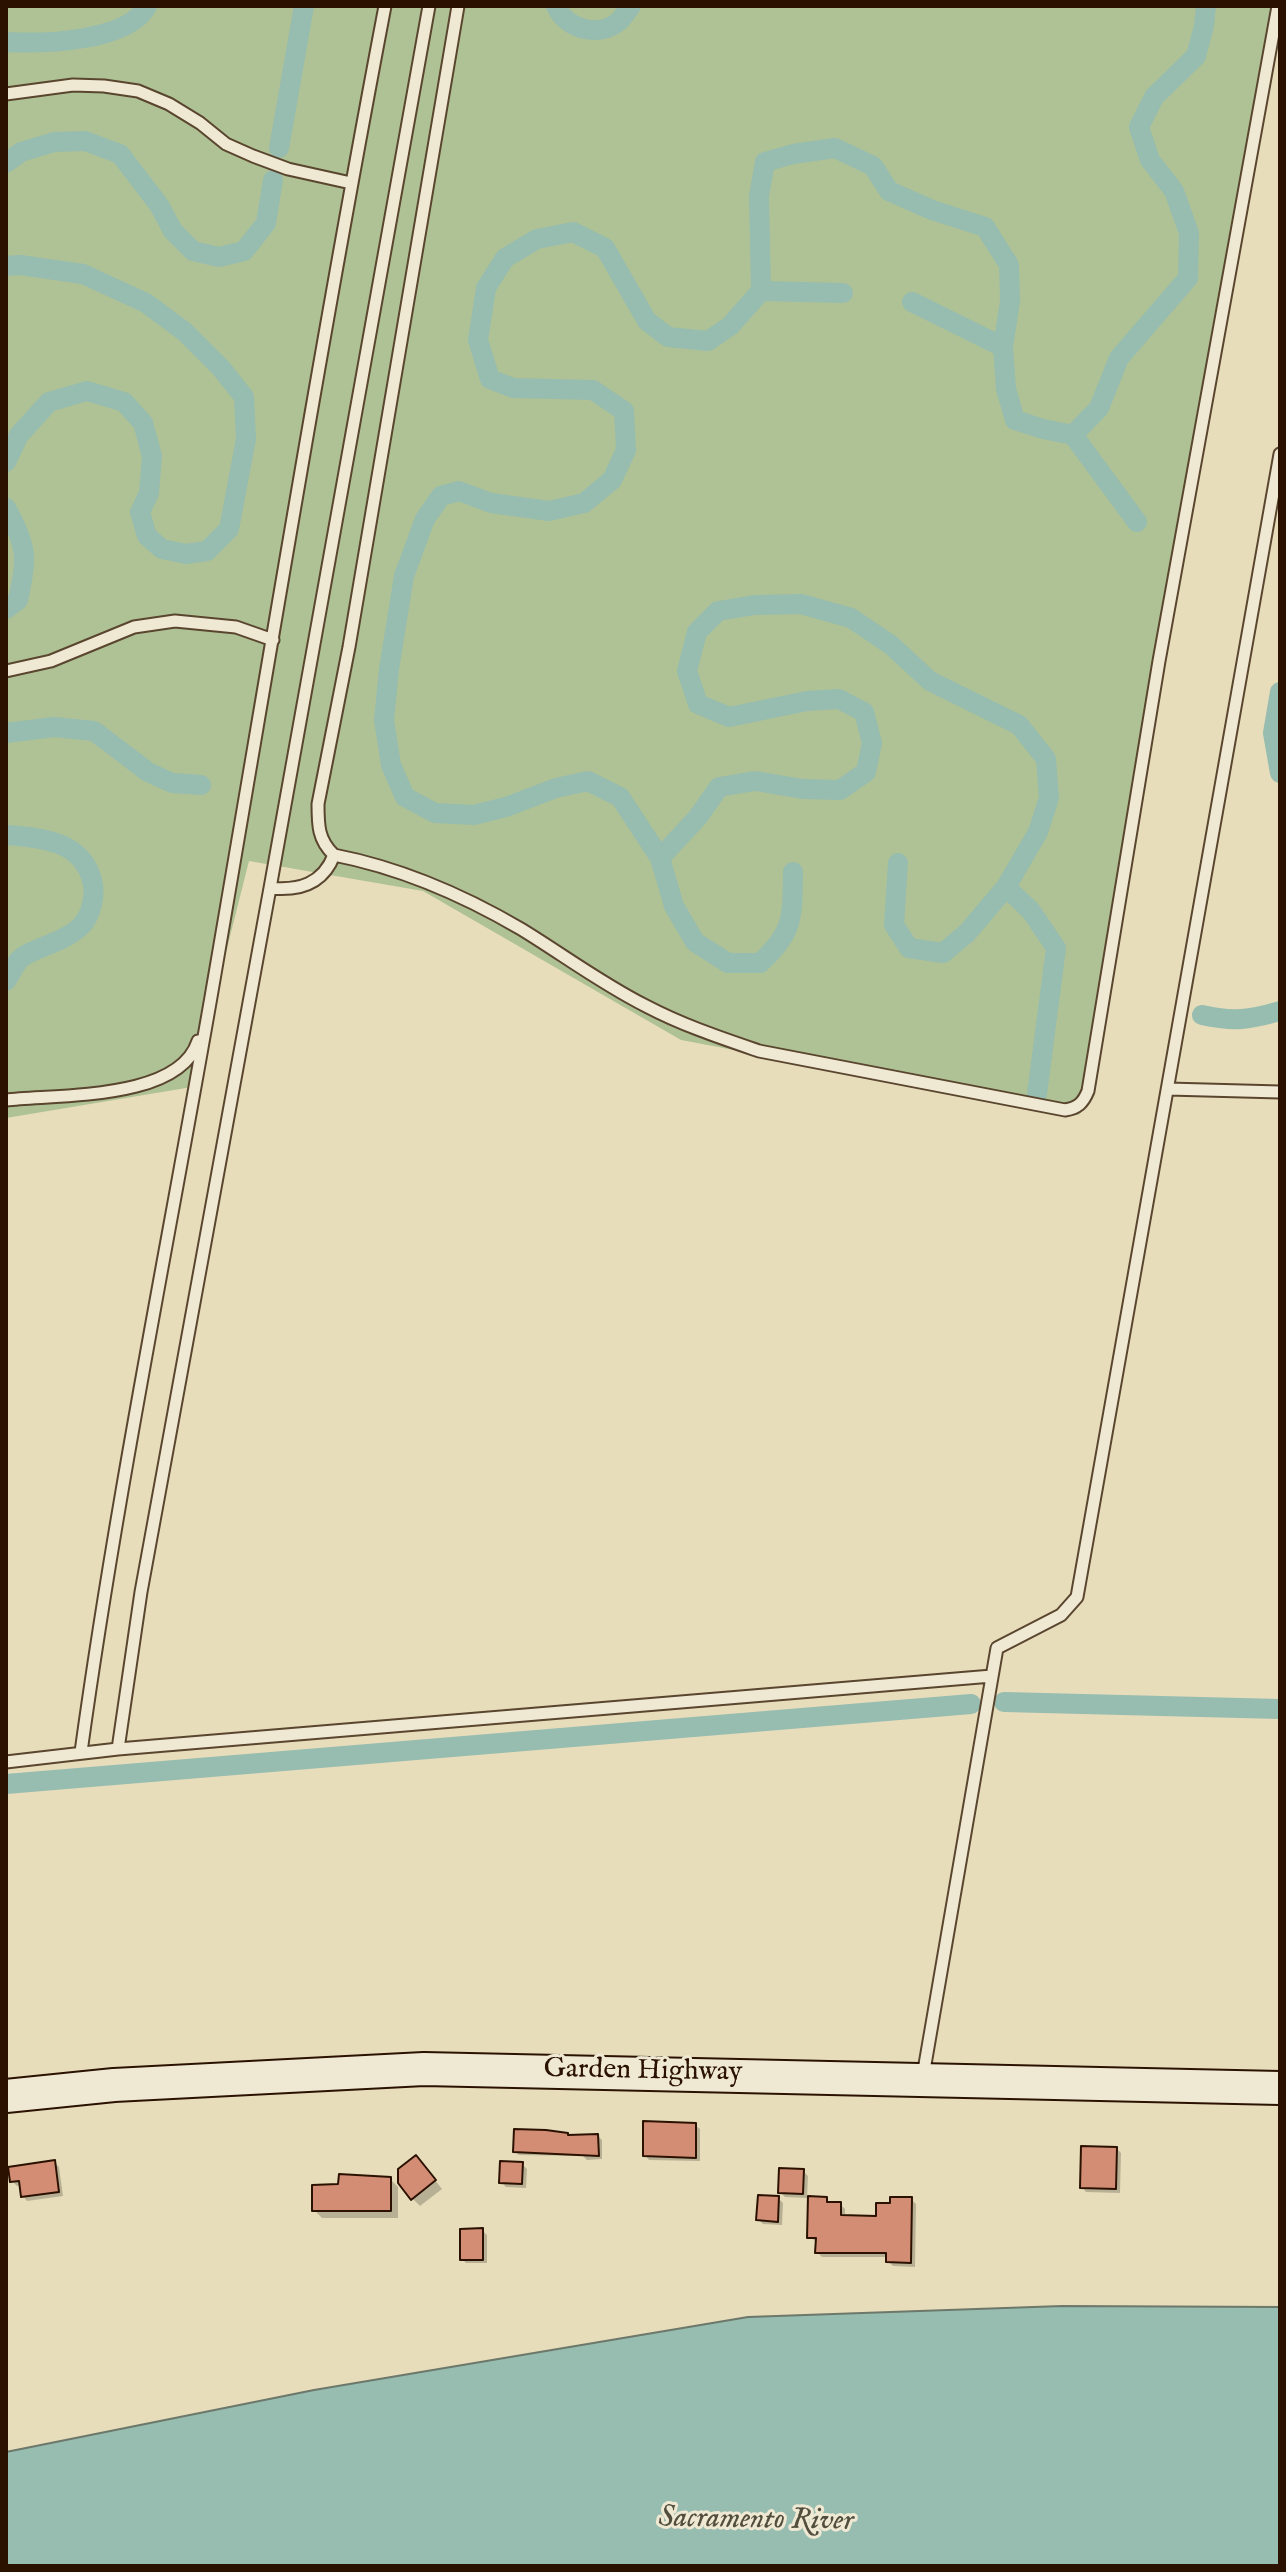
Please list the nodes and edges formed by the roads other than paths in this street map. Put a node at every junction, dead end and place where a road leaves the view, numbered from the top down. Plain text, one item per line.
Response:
1 (385, 6) edge
2 (429, 6) edge
3 (458, 6) edge
4 (1278, 6) edge
5 (6, 94) edge
6 (351, 183) junction
7 (1280, 454) edge
8 (273, 640) junction
9 (6, 671) edge
10 (334, 855) junction
11 (270, 888) junction
12 (210, 1004) junction
13 (1168, 1089) junction
14 (1280, 1092) edge
15 (6, 1100) edge
16 (992, 1676) junction
17 (118, 1749) junction
18 (81, 1752) junction
19 (6, 1762) edge
20 (923, 2079) junction
21 (1280, 2088) edge
22 (6, 2096) edge

1 - 6 lane
2 - 11 lane
3 - 10 lane
4 - 10 lane
5 - 6 lane
6 - 8 lane
7 - 13 lane
8 - 9 lane
8 - 12 lane
10 - 11 lane
11 - 17 lane
12 - 15 lane
12 - 18 lane
13 - 14 lane
13 - 16 lane
16 - 17 lane
16 - 20 lane
17 - 18 lane
18 - 19 lane
20 - 21 main road, Garden Highway
20 - 22 main road, Garden Highway

